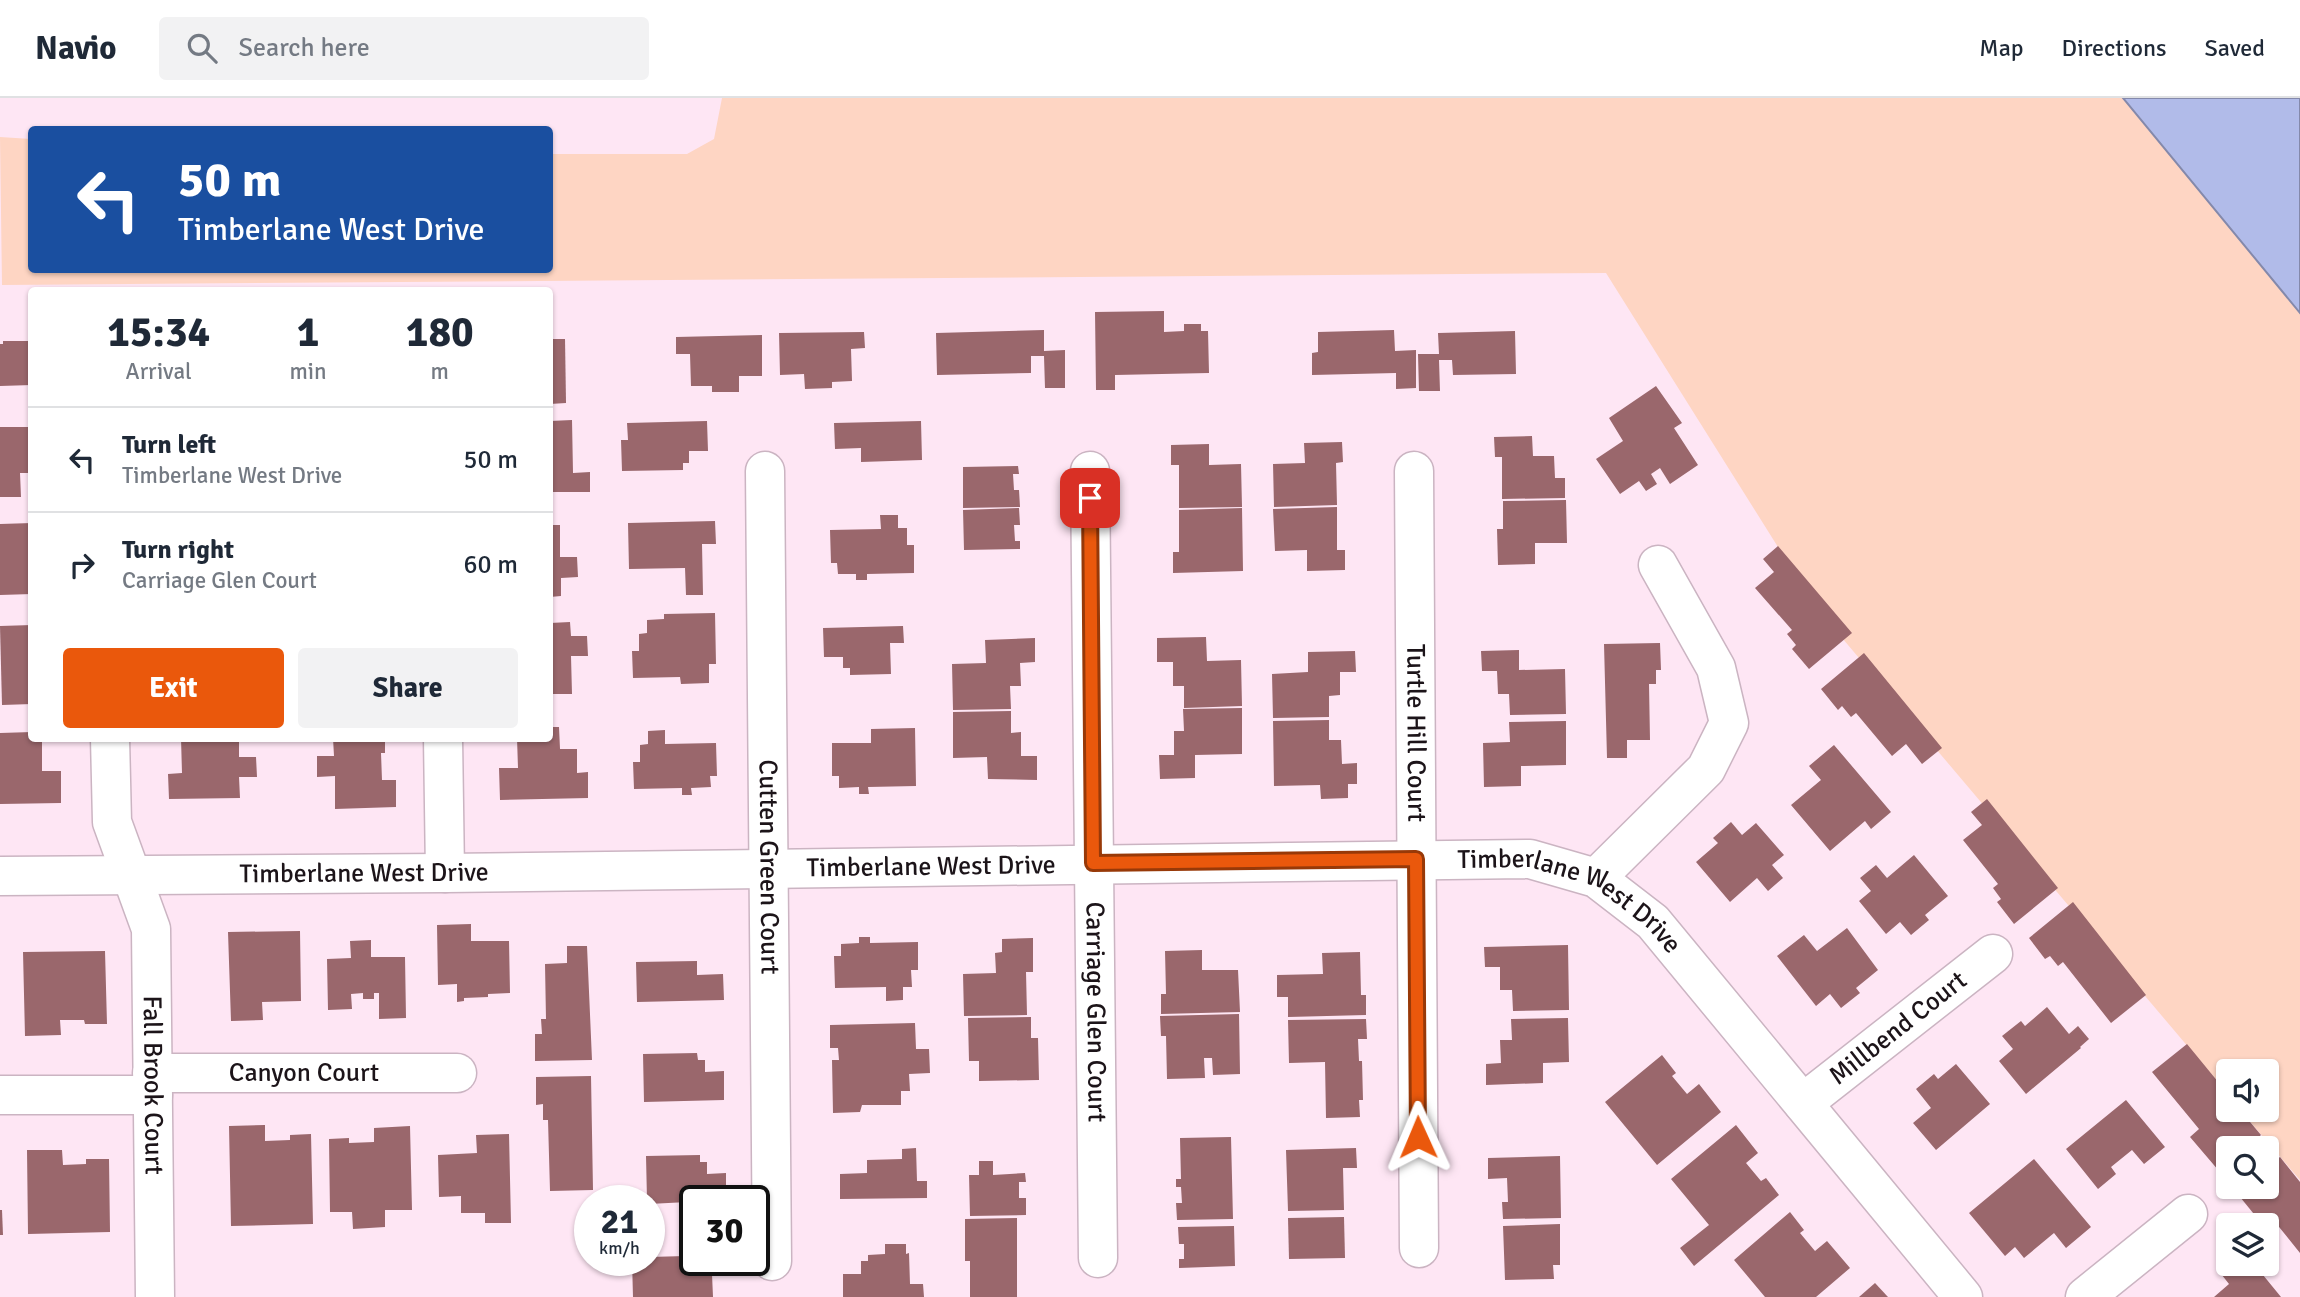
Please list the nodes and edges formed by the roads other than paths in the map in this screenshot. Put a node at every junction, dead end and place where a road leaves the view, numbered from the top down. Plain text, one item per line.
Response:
1 (765, 471) dead end
2 (1090, 471) dead end
3 (1414, 471) dead end
4 (1658, 565) dead end
5 (110, 742) edge
6 (443, 742) edge
7 (1416, 859) junction
8 (1093, 863) junction
9 (770, 869) junction
10 (445, 873) junction
11 (131, 875) junction
12 (0, 876) edge
13 (1596, 878) junction
14 (1993, 954) dead end
15 (457, 1073) dead end
16 (152, 1084) junction
17 (0, 1095) edge
18 (1803, 1103) junction
19 (2188, 1214) dead end
20 (1419, 1248) dead end
21 (1098, 1258) dead end
22 (772, 1261) dead end
23 (155, 1297) edge
24 (1963, 1297) edge
25 (2085, 1297) edge

1 - 9 street, Cutten Green Court
2 - 8 street, Carriage Glen Court
3 - 7 street, Turtle Hill Court
4 - 13 street
5 - 11 street, Fall Brook Court
6 - 10 street
7 - 8 street, Timberlane West Drive
7 - 13 street, Timberlane West Drive
7 - 20 street, Turtle Hill Court
8 - 9 street, Timberlane West Drive
8 - 21 street, Carriage Glen Court
9 - 10 street, Timberlane West Drive
9 - 22 street, Cutten Green Court
10 - 11 street, Timberlane West Drive
11 - 12 street, Timberlane West Drive
11 - 16 street, Fall Brook Court
13 - 18 street, Timberlane West Drive
14 - 18 street, Millbend Court
15 - 16 street, Canyon Court
16 - 17 street, Canyon Court
16 - 23 street, Fall Brook Court
18 - 24 street, Timberlane West Drive
19 - 25 street

